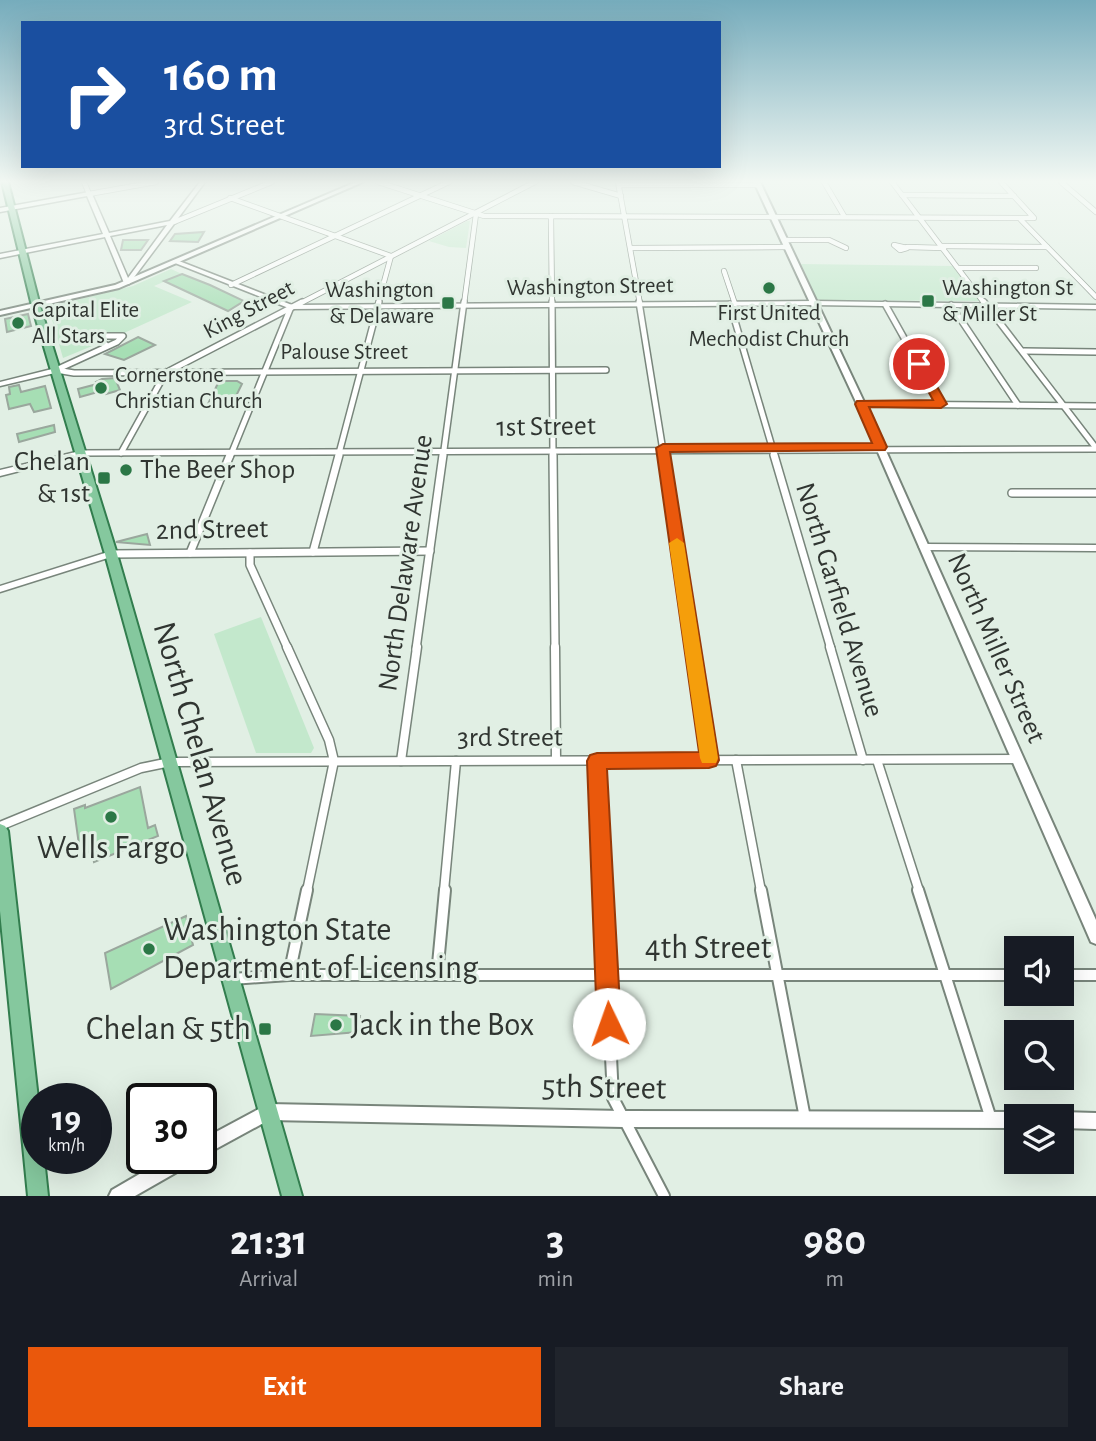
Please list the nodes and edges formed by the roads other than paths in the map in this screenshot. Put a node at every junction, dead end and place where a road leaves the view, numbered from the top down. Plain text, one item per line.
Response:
1 (19, 238) edge
2 (94, 238) edge
3 (109, 238) edge
4 (163, 238) edge
5 (233, 238) edge
6 (331, 238) edge
7 (340, 238) edge
8 (429, 238) edge
9 (473, 238) edge
10 (552, 238) edge
11 (629, 238) edge
12 (783, 238) edge
13 (936, 238) edge
14 (1038, 238) edge
15 (786, 244) junction
16 (907, 247) dead end
17 (943, 247) junction
18 (1047, 247) junction
19 (631, 248) junction
20 (846, 248) dead end
21 (22, 252) junction
22 (0, 256) edge
23 (391, 257) junction
24 (177, 262) junction
25 (144, 265) junction
26 (960, 268) junction
27 (1036, 268) dead end
28 (723, 271) dead end
29 (149, 274) junction
30 (127, 283) junction
31 (231, 285) junction
32 (1096, 297) edge
33 (814, 303) junction
34 (640, 304) junction
35 (732, 304) junction
36 (885, 304) junction
37 (553, 305) junction
38 (951, 305) junction
39 (36, 306) junction
40 (465, 306) junction
41 (989, 306) junction
42 (291, 307) junction
43 (378, 307) junction
44 (1096, 307) edge
45 (0, 313) edge
46 (106, 345) dead end
47 (1024, 351) junction
48 (1096, 352) edge
49 (56, 370) junction
50 (553, 370) junction
51 (606, 370) dead end
52 (360, 371) junction
53 (456, 371) junction
54 (166, 372) junction
55 (264, 372) junction
56 (0, 384) edge
57 (861, 404) junction
58 (941, 404) junction
59 (1018, 405) junction
60 (1065, 406) junction
61 (1096, 406) edge
62 (881, 447) junction
63 (663, 448) junction
64 (770, 448) junction
65 (1096, 448) edge
66 (554, 449) junction
67 (444, 450) junction
68 (231, 451) junction
69 (340, 451) junction
70 (80, 453) junction
71 (121, 453) junction
72 (0, 473) edge
73 (1013, 493) dead end
74 (1096, 493) edge
75 (924, 547) junction
76 (1096, 548) edge
77 (430, 551) junction
78 (250, 552) junction
79 (313, 552) junction
80 (190, 553) junction
81 (111, 554) junction
82 (0, 589) edge
83 (1018, 759) junction
84 (556, 760) junction
85 (709, 760) junction
86 (736, 760) junction
87 (863, 760) junction
88 (877, 760) junction
89 (334, 761) junction
90 (401, 761) junction
91 (456, 761) junction
92 (597, 761) junction
93 (170, 762) junction
94 (0, 829) edge
95 (2, 883) edge
96 (1096, 937) edge
97 (289, 975) junction
98 (437, 975) junction
99 (606, 975) junction
100 (777, 975) junction
101 (946, 975) junction
102 (1004, 975) edge
103 (1074, 975) edge
104 (1096, 975) edge
105 (232, 979) junction
106 (268, 1112) junction
107 (806, 1118) junction
108 (623, 1119) junction
109 (991, 1119) junction
110 (1004, 1120) edge
111 (1074, 1120) edge
112 (1096, 1121) edge
113 (217, 1140) edge
114 (157, 1174) edge
115 (38, 1196) edge
116 (118, 1196) edge
117 (292, 1196) edge
118 (664, 1196) edge

1 - 21 main road, North Chelan Avenue
2 - 21 street
3 - 30 street
4 - 25 street
5 - 24 main road
6 - 31 street
7 - 23 street
8 - 23 street, King Street
9 - 40 street, North Delaware Avenue
10 - 37 street
11 - 19 street
12 - 15 main road, North Miller Street
13 - 17 street
14 - 18 street
15 - 19 street
15 - 20 street
15 - 33 main road, North Miller Street
16 - 17 street
17 - 18 street
17 - 26 street
18 - 32 street
19 - 34 street
21 - 22 street
21 - 39 main road, North Chelan Avenue
23 - 42 street, King Street
23 - 43 street
24 - 29 main road
24 - 31 street, Washington Street
25 - 29 street
25 - 30 street
26 - 27 street
26 - 41 street
28 - 35 street, North Garfield Avenue
29 - 30 main road
30 - 39 main road
31 - 42 street, Washington Street
33 - 35 street, Washington Street
33 - 36 street, Washington Street
33 - 57 main road, North Miller Street
34 - 35 street, Washington Street
34 - 37 street, Washington Street
34 - 63 street
35 - 64 street, North Garfield Avenue
36 - 38 street, Washington Street
36 - 58 street
37 - 40 street, Washington Street
37 - 50 street
38 - 41 street, Washington Street
38 - 59 street
39 - 45 main road
39 - 49 main road, North Chelan Avenue
40 - 43 street, Washington Street
40 - 53 street, North Delaware Avenue
41 - 44 street, Washington Street
41 - 47 street
42 - 43 street, Washington Street
42 - 54 street, King Street
42 - 55 street
43 - 52 street
46 - 49 street
47 - 48 street
47 - 60 street
49 - 54 street, Palouse Street
49 - 56 street, Palouse Street
49 - 70 main road, North Chelan Avenue
50 - 51 street, Palouse Street
50 - 53 street, Palouse Street
50 - 66 street
52 - 53 street, Palouse Street
52 - 55 street, Palouse Street
52 - 69 street
53 - 67 street, North Delaware Avenue
54 - 55 street, Palouse Street
54 - 71 street
55 - 68 street
57 - 58 street
57 - 62 main road, North Miller Street
58 - 59 street
59 - 60 street
60 - 61 street
60 - 65 street
62 - 64 street, 1st Street
62 - 65 street, 1st Street
62 - 75 main road, North Miller Street
63 - 64 street, 1st Street
63 - 66 street, 1st Street
63 - 85 street
64 - 87 street, North Garfield Avenue
66 - 67 street, 1st Street
66 - 84 street
67 - 69 street, 1st Street
67 - 77 street, North Delaware Avenue
68 - 69 street, 1st Street
68 - 71 street, 1st Street
68 - 80 street
69 - 79 street
70 - 71 street, 1st Street
70 - 72 street, 1st Street
70 - 81 main road, North Chelan Avenue
73 - 74 street
75 - 76 street
75 - 83 main road, North Miller Street
77 - 79 street, 2nd Street
77 - 90 street, North Delaware Avenue
78 - 79 street, 2nd Street
78 - 80 street, 2nd Street
78 - 89 street
80 - 81 street, 2nd Street
81 - 82 street, 2nd Street
81 - 93 main road, North Chelan Avenue
83 - 88 street, 3rd Street
83 - 96 main road, North Miller Street
84 - 91 street, 3rd Street
84 - 92 street, 3rd Street
85 - 86 street, 3rd Street
85 - 92 street, 3rd Street
86 - 87 street, 3rd Street
86 - 100 street
87 - 88 street, 3rd Street
88 - 101 street
89 - 90 street, 3rd Street
89 - 93 street, 3rd Street
89 - 97 street
90 - 91 street, 3rd Street
91 - 98 street
92 - 99 street
93 - 94 street, 3rd Street
93 - 105 main road, North Chelan Avenue
94 - 95 main road
95 - 115 main road
97 - 98 street, 4th Street
97 - 105 street, 4th Street
98 - 99 street, 4th Street
99 - 100 street, 4th Street
99 - 108 street
100 - 101 street, 4th Street
100 - 107 street
101 - 102 street, 4th Street
101 - 109 street
103 - 104 street
105 - 106 main road, North Chelan Avenue
106 - 108 main road, 5th Street
106 - 113 main road
106 - 117 main road, North Chelan Avenue
107 - 108 main road, 5th Street
107 - 109 main road, 5th Street
108 - 118 street
109 - 110 main road, 5th Street
111 - 112 main road
114 - 116 main road

